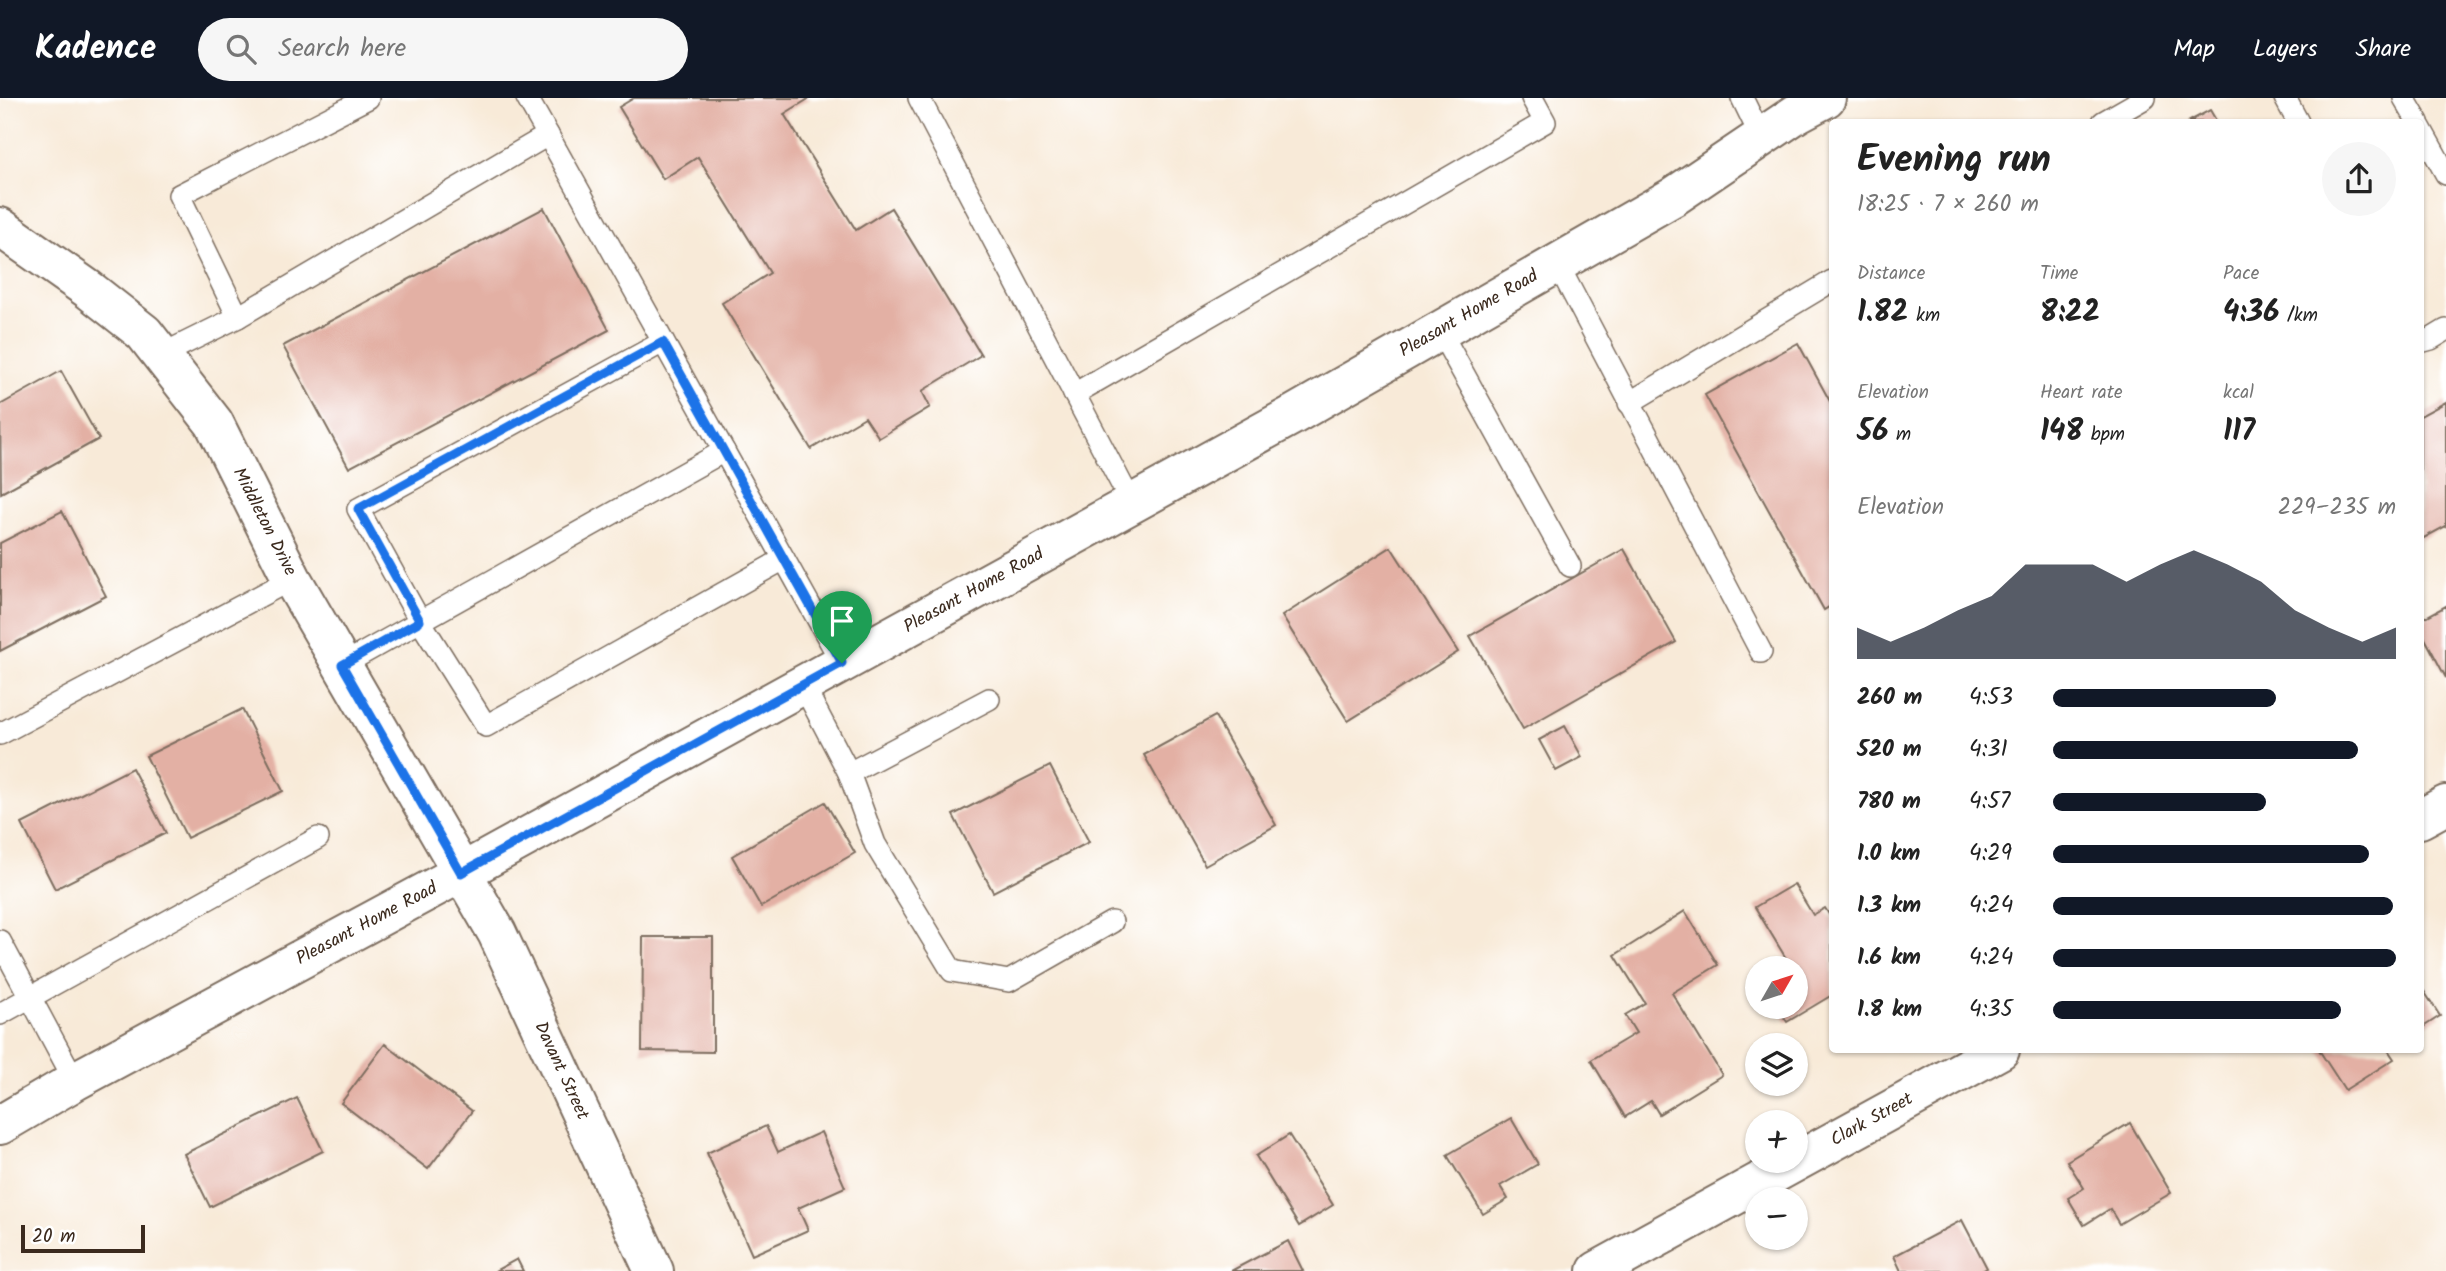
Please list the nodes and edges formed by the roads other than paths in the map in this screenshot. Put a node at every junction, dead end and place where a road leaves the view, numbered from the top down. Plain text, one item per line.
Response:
1 (368, 98) edge
2 (527, 98) edge
3 (919, 98) edge
4 (1532, 98) edge
5 (1742, 98) edge
6 (1826, 98) edge
7 (2144, 98) edge
8 (2285, 98) edge
9 (2404, 98) edge
10 (2108, 119) edge
11 (2296, 119) edge
12 (2415, 119) edge
13 (2424, 134) edge
14 (548, 135) junction
15 (1761, 137) junction
16 (2446, 174) edge
17 (0, 227) edge
18 (1557, 263) junction
19 (1829, 283) edge
20 (238, 317) junction
21 (2446, 330) edge
22 (1440, 331) junction
23 (2424, 341) edge
24 (663, 342) junction
25 (161, 355) junction
26 (1074, 394) junction
27 (1629, 403) junction
28 (724, 451) junction
29 (1132, 503) junction
30 (784, 559) junction
31 (1570, 566) dead end
32 (292, 579) junction
33 (420, 621) junction
34 (1760, 652) dead end
35 (842, 663) junction
36 (342, 665) junction
37 (803, 685) junction
38 (989, 699) dead end
39 (0, 734) edge
40 (849, 774) junction
41 (2446, 805) edge
42 (2424, 818) edge
43 (317, 838) dead end
44 (461, 873) junction
45 (1112, 922) dead end
46 (0, 941) edge
47 (29, 998) junction
48 (0, 1014) edge
49 (1995, 1053) edge
50 (75, 1081) junction
51 (0, 1125) edge
52 (654, 1271) edge
53 (1597, 1271) edge

1 - 20 lane
2 - 14 lane
3 - 26 lane
4 - 26 lane
5 - 15 lane
6 - 15 main road, Pleasant Home Road
7 - 10 lane
8 - 11 lane
9 - 12 lane
13 - 16 lane
14 - 20 lane
14 - 24 lane
15 - 18 main road, Pleasant Home Road
17 - 25 main road, Middleton Drive
18 - 22 main road, Pleasant Home Road
18 - 27 lane
19 - 27 lane
20 - 25 lane
21 - 23 lane
22 - 29 main road, Pleasant Home Road
22 - 31 lane
24 - 28 lane
24 - 33 lane
25 - 32 main road, Middleton Drive
26 - 29 lane
27 - 34 lane
28 - 30 lane
28 - 33 lane
29 - 35 main road, Pleasant Home Road
30 - 33 lane
30 - 35 lane
32 - 36 main road, Middleton Drive
32 - 39 lane
33 - 36 lane
35 - 37 main road, Pleasant Home Road
36 - 44 main road, Middleton Drive
37 - 40 lane
37 - 44 main road, Pleasant Home Road
38 - 40 lane
40 - 45 lane
41 - 42 main road
43 - 47 lane
44 - 50 main road, Pleasant Home Road
44 - 52 main road, Davant Street
46 - 47 lane
47 - 48 lane
47 - 50 lane
49 - 53 main road, Clark Street
50 - 51 main road, Pleasant Home Road

